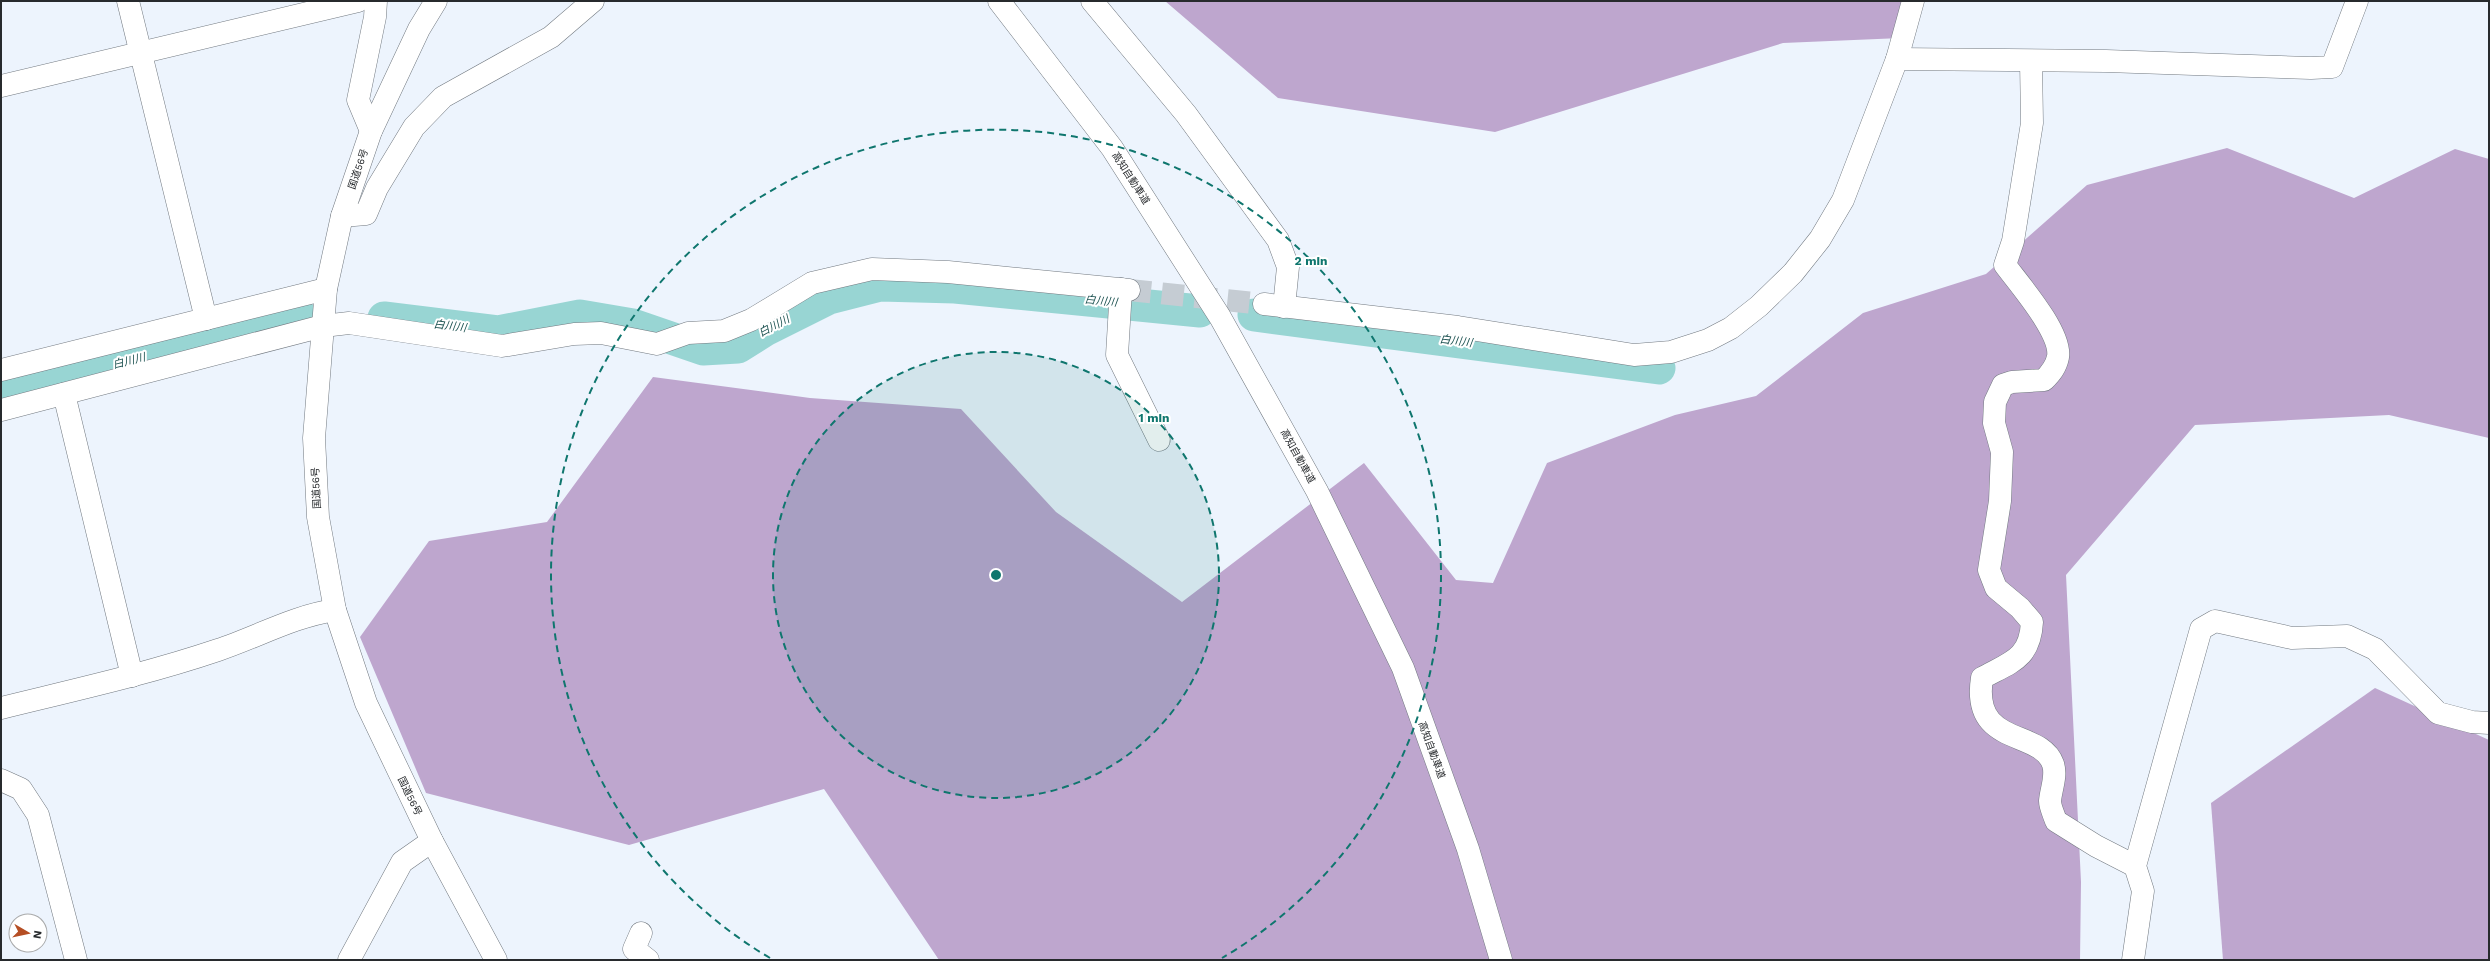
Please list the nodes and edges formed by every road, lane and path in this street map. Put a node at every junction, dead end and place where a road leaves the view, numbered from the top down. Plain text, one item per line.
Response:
1 (128, 1) edge
2 (358, 1) edge
3 (376, 1) edge
4 (436, 1) edge
5 (593, 1) edge
6 (999, 1) edge
7 (1092, 1) edge
8 (1913, 1) edge
9 (2357, 1) edge
10 (140, 51) junction
11 (1897, 60) junction
12 (2031, 61) junction
13 (1, 86) edge
14 (371, 131) junction
15 (342, 216) junction
16 (326, 289) junction
17 (206, 319) junction
18 (323, 326) junction
19 (1, 370) edge
20 (64, 394) junction
21 (1, 410) edge
22 (1159, 440) dead end
23 (335, 610) junction
24 (132, 676) junction
25 (1, 708) edge
26 (2489, 723) edge
27 (1, 780) edge
28 (432, 841) junction
29 (2135, 866) junction
30 (641, 933) dead end
31 (76, 960) edge
32 (349, 960) edge
33 (496, 960) edge
34 (648, 960) edge
35 (1501, 960) edge
36 (2133, 960) edge

1 - 10 main road
2 - 10 main road
3 - 14 main road
4 - 14 main road, 国道56号
5 - 15 main road
6 - 35 main road, 高知自動車道
7 - 11 main road
8 - 11 main road
9 - 12 main road
10 - 13 main road
10 - 17 main road
11 - 12 main road
12 - 29 main road
14 - 15 main road, 国道56号
15 - 16 main road, 国道56号
16 - 17 main road
16 - 18 main road, 国道56号
17 - 19 main road
18 - 20 main road
18 - 22 main road
18 - 23 main road, 国道56号
20 - 21 main road
20 - 24 main road
23 - 24 main road
23 - 28 main road, 国道56号
24 - 25 main road
26 - 29 main road
27 - 31 main road
28 - 32 main road
28 - 33 main road, 国道56号
29 - 36 main road
30 - 34 main road

